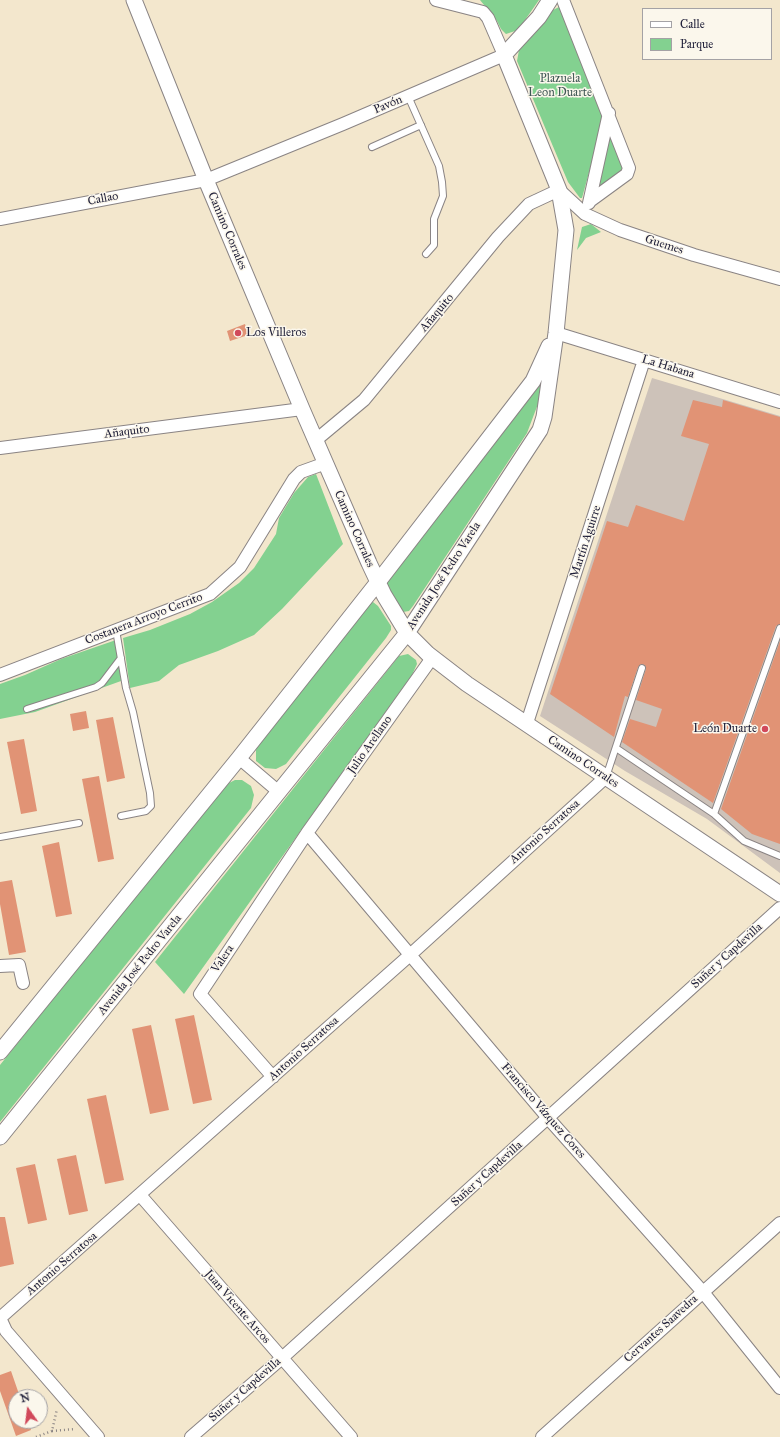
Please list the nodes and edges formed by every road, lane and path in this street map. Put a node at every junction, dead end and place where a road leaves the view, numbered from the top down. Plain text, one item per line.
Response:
1 (134, 0) edge
2 (436, 0) edge
3 (550, 0) edge
4 (563, 0) edge
5 (504, 55) junction
6 (408, 96) junction
7 (609, 113) junction
8 (421, 125) junction
9 (372, 147) dead end
10 (206, 180) junction
11 (559, 190) junction
12 (590, 201) junction
13 (585, 214) junction
14 (0, 219) edge
15 (426, 254) dead end
16 (780, 279) edge
17 (556, 333) junction
18 (644, 360) junction
19 (780, 402) edge
20 (302, 409) junction
21 (316, 440) junction
22 (0, 448) edge
23 (326, 463) junction
24 (378, 582) junction
25 (780, 628) edge
26 (116, 630) junction
27 (407, 632) junction
28 (121, 658) junction
29 (432, 658) junction
30 (642, 668) dead end
31 (0, 675) edge
32 (27, 709) dead end
33 (527, 723) junction
34 (616, 748) junction
35 (239, 758) junction
36 (606, 777) junction
37 (279, 792) junction
38 (714, 814) junction
39 (121, 816) dead end
40 (78, 823) dead end
41 (307, 833) junction
42 (0, 837) edge
43 (780, 856) edge
44 (780, 894) edge
45 (780, 908) edge
46 (410, 954) junction
47 (0, 966) edge
48 (23, 983) dead end
49 (0, 1052) edge
50 (273, 1077) junction
51 (548, 1118) junction
52 (0, 1137) edge
53 (140, 1195) junction
54 (780, 1223) edge
55 (702, 1291) junction
56 (0, 1318) edge
57 (282, 1358) junction
58 (780, 1388) edge
59 (61, 1394) junction
60 (90, 1428) junction
61 (52, 1430) junction
62 (36, 1437) edge
63 (98, 1437) edge
64 (191, 1437) edge
65 (351, 1437) edge
66 (542, 1437) edge

1 - 10 street, Camino Corrales
2 - 5 street
3 - 5 street, Pavón
4 - 7 street
5 - 6 street, Pavón
5 - 11 street, Avenida José Pedro Varela
6 - 8 lane
6 - 10 street, Pavón
7 - 12 street
7 - 12 street
8 - 9 lane
8 - 15 lane
10 - 14 street, Callao
10 - 20 street, Camino Corrales
11 - 13 street, Guemes
11 - 17 street, Avenida José Pedro Varela
11 - 21 street, Añaquito
12 - 13 street
13 - 16 street, Guemes
17 - 18 street, La Habana
17 - 24 street, Avenida José Pedro Varela
17 - 27 street, Avenida José Pedro Varela
18 - 19 street, La Habana
18 - 33 street, Martín Aguirre
20 - 21 street, Camino Corrales
20 - 22 street, Añaquito
21 - 23 street, Camino Corrales
23 - 24 street, Camino Corrales
23 - 26 street, Costanera Arroyo Cerrito
24 - 27 street, Camino Corrales
24 - 35 street, Avenida José Pedro Varela
25 - 38 lane
26 - 28 lane
26 - 31 street, Costanera Arroyo Cerrito
27 - 29 street, Camino Corrales
27 - 37 street, Avenida José Pedro Varela
28 - 32 lane
28 - 39 lane
29 - 33 street, Camino Corrales
29 - 41 street, Julio Arellano
30 - 34 lane
33 - 36 street, Camino Corrales
34 - 36 lane
34 - 38 lane
35 - 37 street
35 - 49 street, Avenida José Pedro Varela
36 - 44 street, Camino Corrales
36 - 46 street, Antonio Serratosa
37 - 52 street, Avenida José Pedro Varela
38 - 43 lane
40 - 42 lane
41 - 46 street, Francisco Vázquez Cores
41 - 50 street, Valera
45 - 51 street, Suñer y Capdevilla
46 - 50 street, Antonio Serratosa
46 - 51 street, Francisco Vázquez Cores
47 - 48 street
50 - 53 street, Antonio Serratosa
51 - 55 street, Francisco Vázquez Cores
51 - 57 street, Suñer y Capdevilla
53 - 56 street, Antonio Serratosa
53 - 57 street, Juan Vicente Arcos
54 - 55 street, Cervantes Saavedra
55 - 58 street, Francisco Vázquez Cores
55 - 66 street, Cervantes Saavedra
56 - 59 street
57 - 64 street, Suñer y Capdevilla
57 - 65 street, Juan Vicente Arcos
59 - 60 street
59 - 61 path
60 - 61 path
60 - 63 street
61 - 62 path

